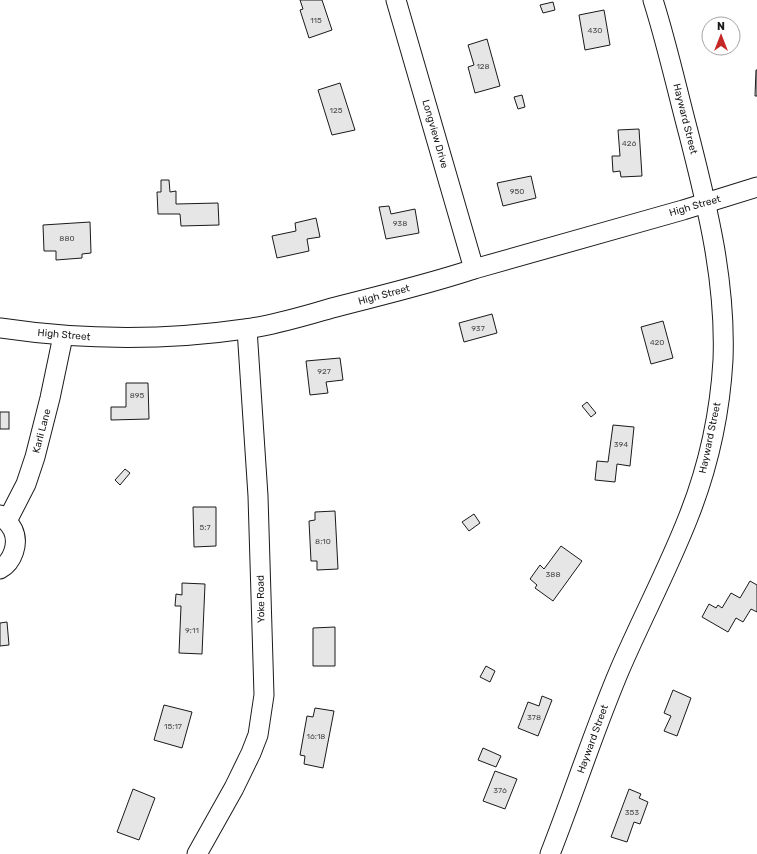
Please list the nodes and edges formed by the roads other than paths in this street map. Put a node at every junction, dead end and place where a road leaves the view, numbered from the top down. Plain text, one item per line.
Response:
1 (396, 0) edge
2 (653, 0) edge
3 (757, 187) edge
4 (706, 203) junction
5 (474, 269) junction
6 (0, 328) edge
7 (247, 329) junction
8 (63, 336) junction
9 (3, 518) edge
10 (0, 570) edge
11 (197, 854) edge
12 (550, 854) edge

1 - 5 street, Longview Drive
2 - 4 street, Hayward Street
3 - 4 street, High Street
4 - 5 street, High Street
4 - 12 street, Hayward Street
5 - 7 street, High Street
6 - 8 street, High Street
7 - 8 street, High Street
7 - 11 street, Yoke Road
8 - 9 street, Karli Lane
9 - 10 street, Karli Lane

